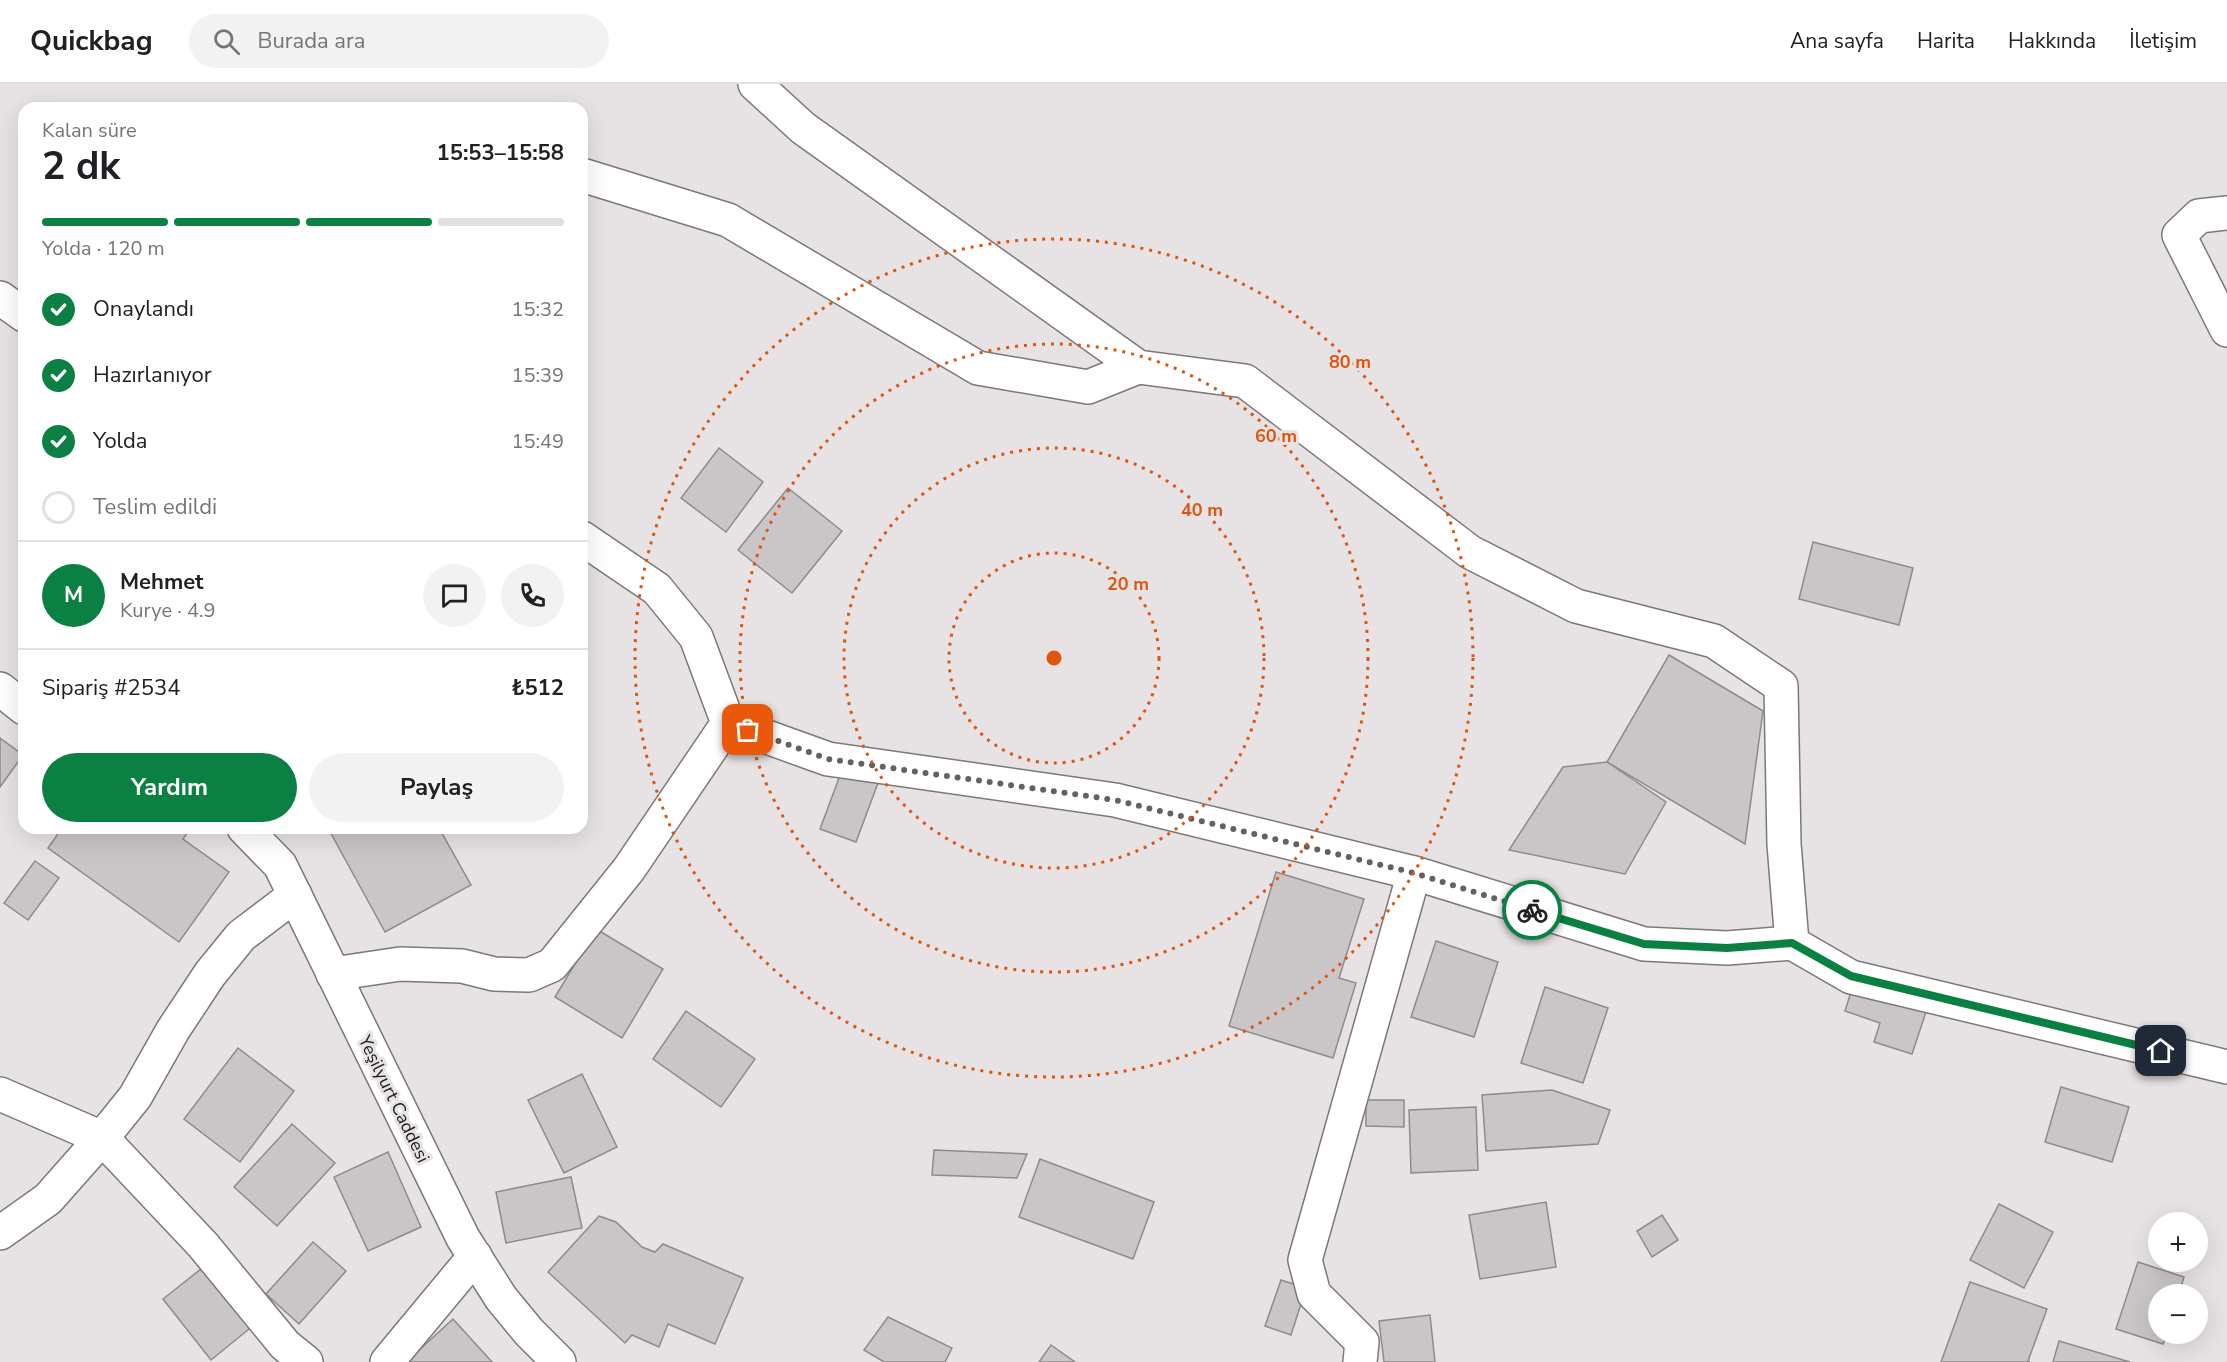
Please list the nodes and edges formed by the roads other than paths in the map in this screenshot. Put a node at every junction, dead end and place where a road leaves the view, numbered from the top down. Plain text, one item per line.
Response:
1 (755, 84) edge
2 (588, 177) edge
3 (2227, 213) edge
4 (0, 298) edge
5 (18, 311) edge
6 (2227, 330) edge
7 (1138, 367) junction
8 (588, 542) edge
9 (0, 689) edge
10 (18, 703) edge
11 (728, 723) junction
12 (250, 834) edge
13 (1414, 873) junction
14 (295, 895) junction
15 (1792, 943) junction
16 (333, 974) junction
17 (2227, 1067) edge
18 (0, 1094) edge
19 (102, 1138) junction
20 (0, 1233) edge
21 (475, 1256) junction
22 (306, 1362) edge
23 (387, 1362) edge
24 (559, 1362) edge
25 (1360, 1362) edge

1 - 7 street
2 - 7 street
3 - 6 street
4 - 5 street
7 - 15 street
8 - 11 street
9 - 10 street
11 - 13 street
11 - 16 street
12 - 14 street, Yeşilyurt Caddesi
13 - 15 street
13 - 25 street
14 - 16 street, Yeşilyurt Caddesi
14 - 19 street
15 - 17 street
16 - 21 street, Yeşilyurt Caddesi
18 - 19 street
19 - 20 street
19 - 22 street
21 - 23 street
21 - 24 street, Yeşilyurt Caddesi

